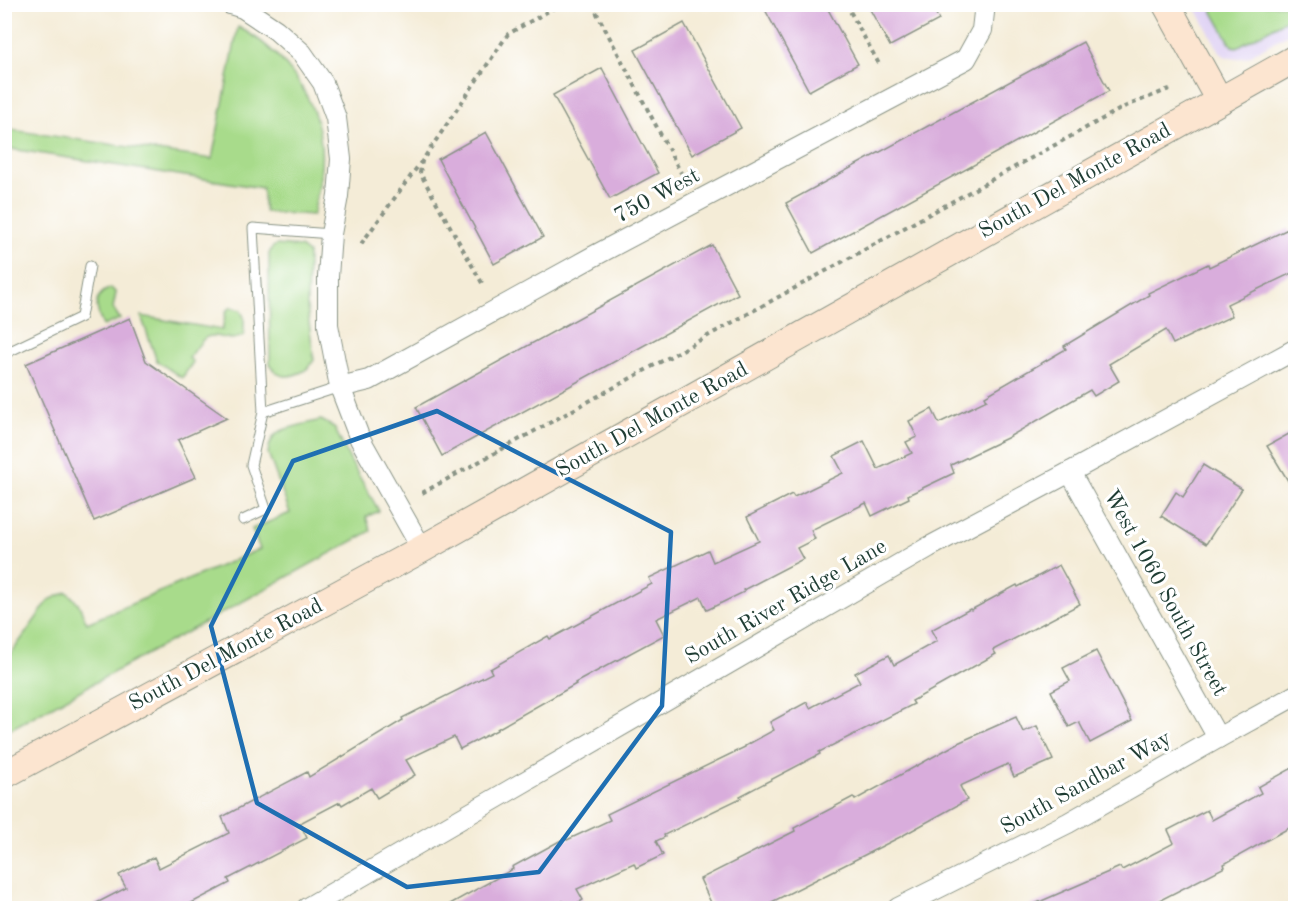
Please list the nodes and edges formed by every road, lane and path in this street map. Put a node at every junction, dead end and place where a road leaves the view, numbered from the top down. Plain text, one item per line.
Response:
1 (230, 4) edge
2 (561, 4) edge
3 (592, 4) edge
4 (846, 4) edge
5 (985, 4) edge
6 (1166, 4) edge
7 (1296, 58) edge
8 (879, 64) dead end
9 (1172, 88) dead end
10 (1219, 100) junction
11 (422, 161) junction
12 (681, 173) dead end
13 (331, 234) junction
14 (361, 244) dead end
15 (90, 266) dead end
16 (482, 283) dead end
17 (1296, 349) edge
18 (4, 354) edge
19 (340, 387) junction
20 (263, 412) junction
21 (1070, 472) junction
22 (422, 493) dead end
23 (243, 520) dead end
24 (422, 549) junction
25 (1296, 695) edge
26 (1218, 738) junction
27 (4, 775) edge
28 (307, 909) edge
29 (898, 909) edge

1 - 13 street
2 - 11 path
3 - 12 path
4 - 8 path
5 - 19 street, 750 West
6 - 10 street
7 - 10 street, South Del Monte Road
9 - 22 path
10 - 24 street, South Del Monte Road
11 - 14 path
11 - 16 path
13 - 19 street
13 - 20 lane
15 - 18 lane
17 - 21 street, South River Ridge Lane
19 - 20 lane
19 - 24 street
20 - 23 lane
21 - 26 street, West 1060 South Street
21 - 28 street, South River Ridge Lane
24 - 27 street, South Del Monte Road
25 - 26 street, South Sandbar Way
26 - 29 street, South Sandbar Way

